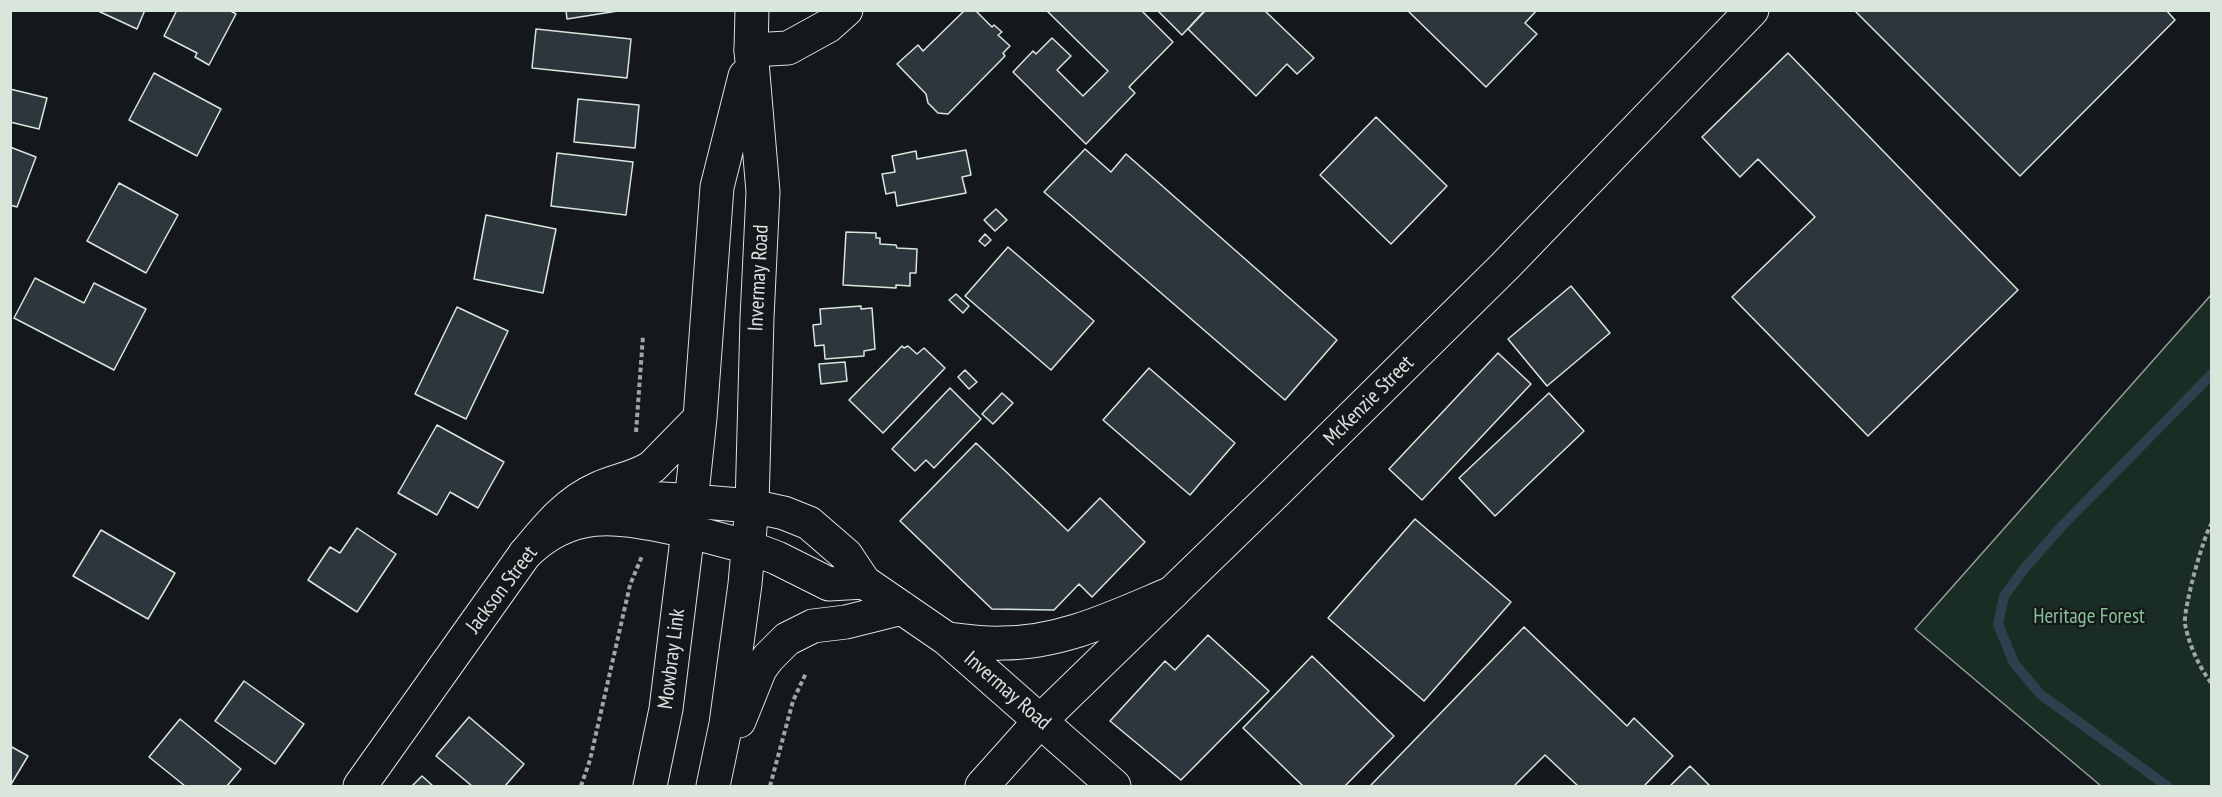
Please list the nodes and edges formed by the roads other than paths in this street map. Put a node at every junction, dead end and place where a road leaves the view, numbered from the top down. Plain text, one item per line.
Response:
1 (752, 10) edge
2 (846, 10) edge
3 (1752, 10) edge
4 (751, 50) junction
5 (700, 418) junction
6 (752, 506) junction
7 (689, 516) junction
8 (534, 543) junction
9 (748, 547) junction
10 (864, 582) junction
11 (1172, 593) junction
12 (902, 608) junction
13 (947, 639) junction
14 (1041, 720) junction
15 (360, 786) edge
16 (650, 786) edge
17 (714, 786) edge
18 (982, 786) edge
19 (1114, 786) edge

1 - 4 main road, Invermay Road
2 - 4 main road
3 - 11 main road, McKenzie Street
4 - 5 main road, Invermay Road
4 - 6 main road, Invermay Road
5 - 7 main road, Invermay Road
5 - 8 main road
6 - 7 main road, Invermay Road
6 - 9 main road, Invermay Road
6 - 10 main road, Invermay Road
7 - 8 main road, Jackson Street
7 - 9 main road, Jackson Street
7 - 16 main road, Mowbray Link
8 - 15 main road, Jackson Street
9 - 10 main road
9 - 17 main road
10 - 12 main road, Invermay Road
11 - 13 main road
11 - 14 main road, McKenzie Street
12 - 13 main road, Invermay Road
12 - 17 main road
13 - 14 main road, Invermay Road
14 - 18 main road, McKenzie Street
14 - 19 main road, Invermay Road

